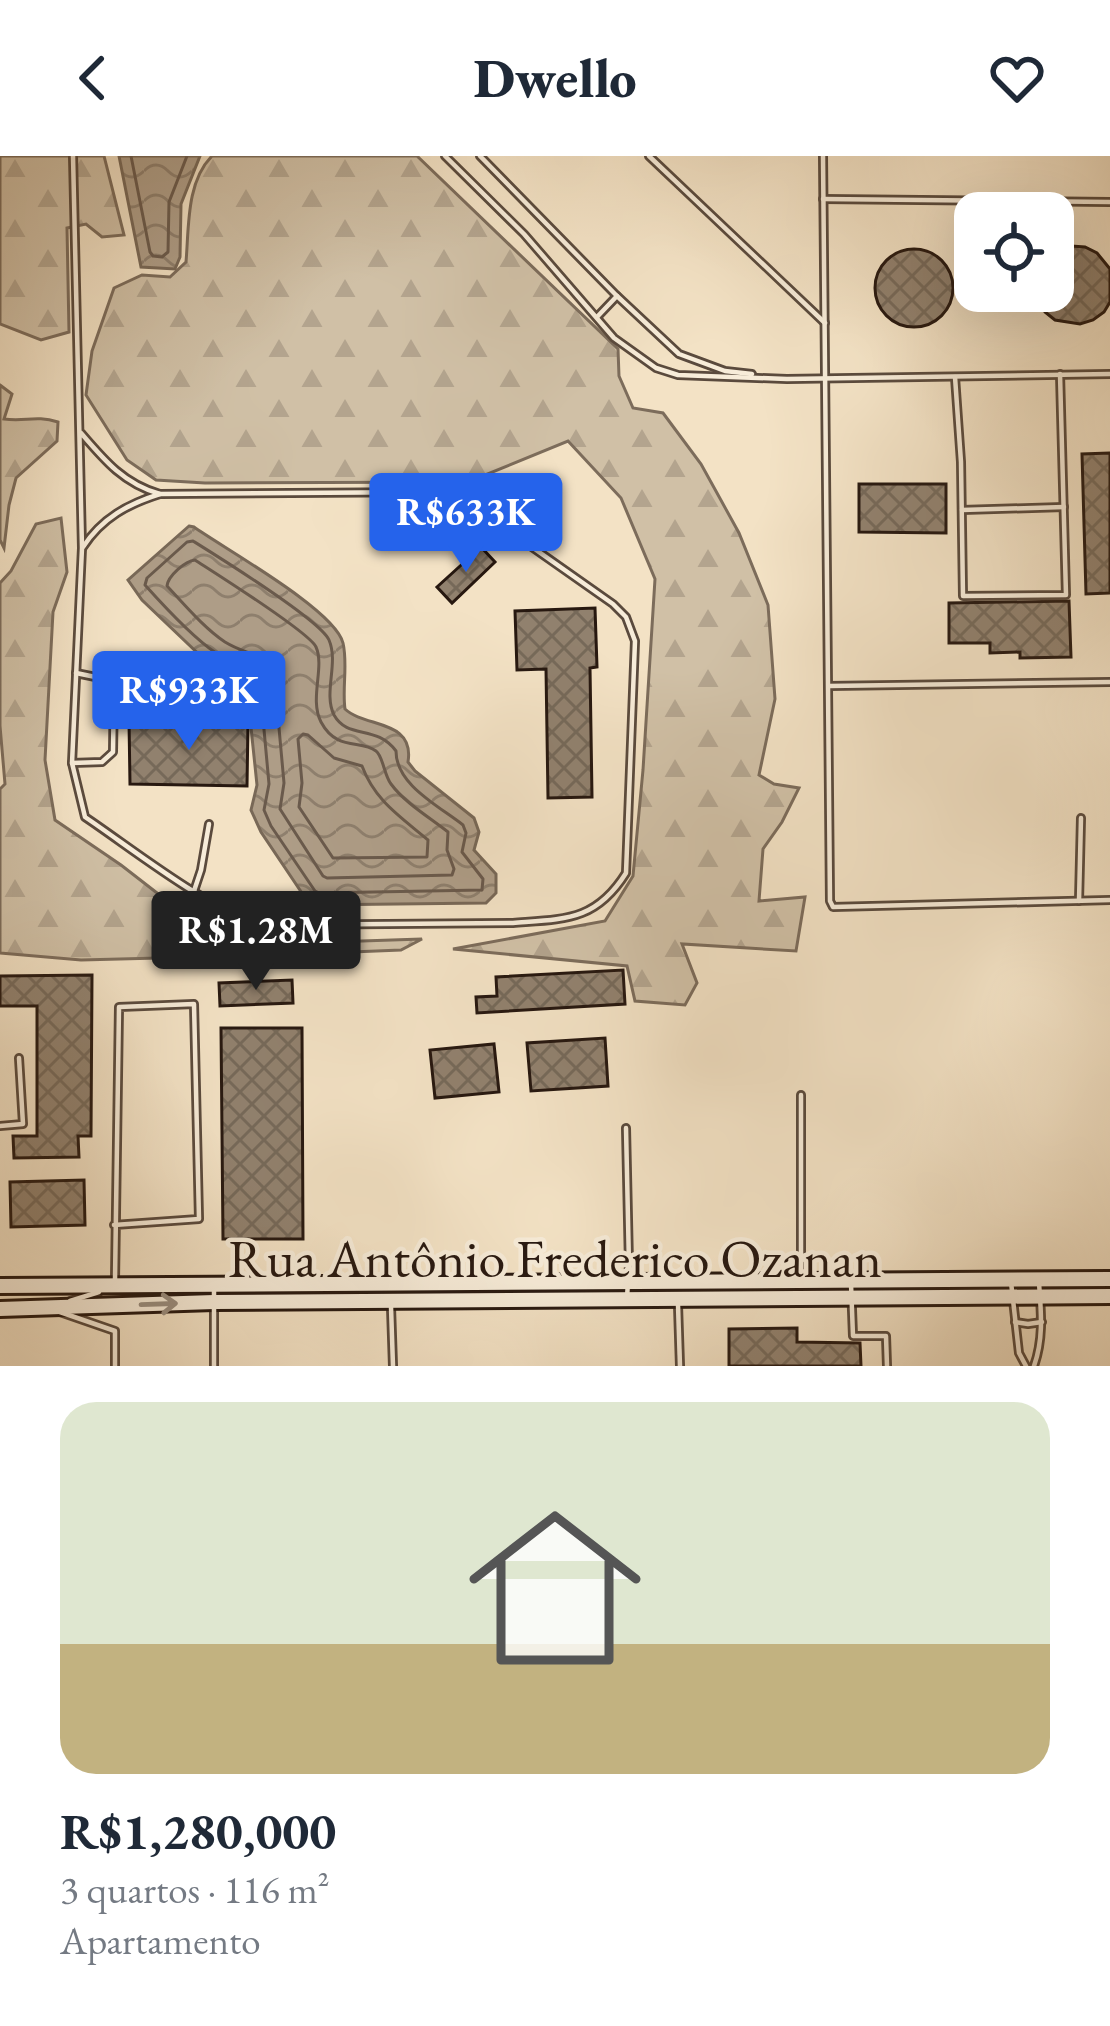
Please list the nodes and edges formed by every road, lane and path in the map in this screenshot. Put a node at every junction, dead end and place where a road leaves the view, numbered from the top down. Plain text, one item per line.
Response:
1 (73, 156) edge
2 (446, 156) edge
3 (480, 156) edge
4 (649, 156) edge
5 (823, 156) edge
6 (823, 199) junction
7 (1110, 202) edge
8 (616, 296) junction
9 (597, 317) junction
10 (825, 323) junction
11 (1060, 374) junction
12 (1110, 374) edge
13 (956, 377) junction
14 (825, 378) junction
15 (787, 379) junction
16 (81, 433) junction
17 (160, 494) junction
18 (1064, 507) junction
19 (962, 510) junction
20 (82, 548) junction
21 (76, 673) junction
22 (1110, 682) edge
23 (829, 686) junction
24 (72, 763) junction
25 (1081, 818) dead end
26 (209, 824) dead end
27 (194, 891) junction
28 (1110, 900) edge
29 (1079, 901) junction
30 (19, 1058) dead end
31 (801, 1095) dead end
32 (0, 1126) edge
33 (626, 1128) dead end
34 (114, 1225) junction
35 (1110, 1280) edge
36 (800, 1281) junction
37 (850, 1281) junction
38 (675, 1282) junction
39 (0, 1286) edge
40 (115, 1286) junction
41 (1012, 1289) junction
42 (1039, 1289) junction
43 (627, 1290) junction
44 (214, 1294) junction
45 (1110, 1296) edge
46 (678, 1298) junction
47 (802, 1298) junction
48 (853, 1298) junction
49 (391, 1301) junction
50 (48, 1308) junction
51 (0, 1309) edge
52 (1015, 1322) junction
53 (1042, 1322) junction
54 (115, 1366) edge
55 (214, 1366) edge
56 (393, 1366) edge
57 (680, 1366) edge
58 (887, 1366) edge
59 (1030, 1366) edge

1 - 16 lane
2 - 9 lane
3 - 8 lane
4 - 10 lane
5 - 6 lane
6 - 7 lane
6 - 10 lane
8 - 9 lane
8 - 15 lane
9 - 15 lane
10 - 14 lane
11 - 12 lane
11 - 13 lane
11 - 18 lane
13 - 14 lane
13 - 19 lane
14 - 15 lane
14 - 23 lane
16 - 17 lane
16 - 20 lane
17 - 20 lane
17 - 27 lane
18 - 19 lane
18 - 19 lane
20 - 21 lane
21 - 24 lane
21 - 24 lane
22 - 23 lane
23 - 29 lane
24 - 27 lane
25 - 29 lane
26 - 27 lane
28 - 29 lane
30 - 32 lane
31 - 36 lane
33 - 43 lane
34 - 34 lane
34 - 40 lane
35 - 42 main road, Rua Antônio Frederico Ozanan
36 - 37 main road, Rua Antônio Frederico Ozanan
36 - 38 main road, Rua Antônio Frederico Ozanan
36 - 47 lane
37 - 41 main road, Rua Antônio Frederico Ozanan
37 - 48 lane
38 - 43 main road, Rua Antônio Frederico Ozanan
38 - 46 lane
39 - 40 main road, Rua Antônio Frederico Ozanan
40 - 44 main road, Rua Antônio Frederico Ozanan
40 - 50 lane
41 - 42 main road, Rua Antônio Frederico Ozanan
41 - 48 main road, Rua Antônio Frederico Ozanan
41 - 52 lane
42 - 45 main road, Rua Antônio Frederico Ozanan
42 - 53 lane
43 - 44 main road, Rua Antônio Frederico Ozanan
43 - 46 main road, Rua Antônio Frederico Ozanan
43 - 49 main road, Rua Antônio Frederico Ozanan
44 - 49 main road, Rua Antônio Frederico Ozanan
50 -> 44 main road, Rua Antônio Frederico Ozanan
44 - 55 lane
46 - 47 main road, Rua Antônio Frederico Ozanan
46 - 57 lane
47 - 48 main road, Rua Antônio Frederico Ozanan
48 - 58 lane
49 - 56 lane
50 - 51 main road, Rua Antônio Frederico Ozanan
50 - 54 lane
52 - 53 lane
52 - 59 lane
53 - 59 lane

